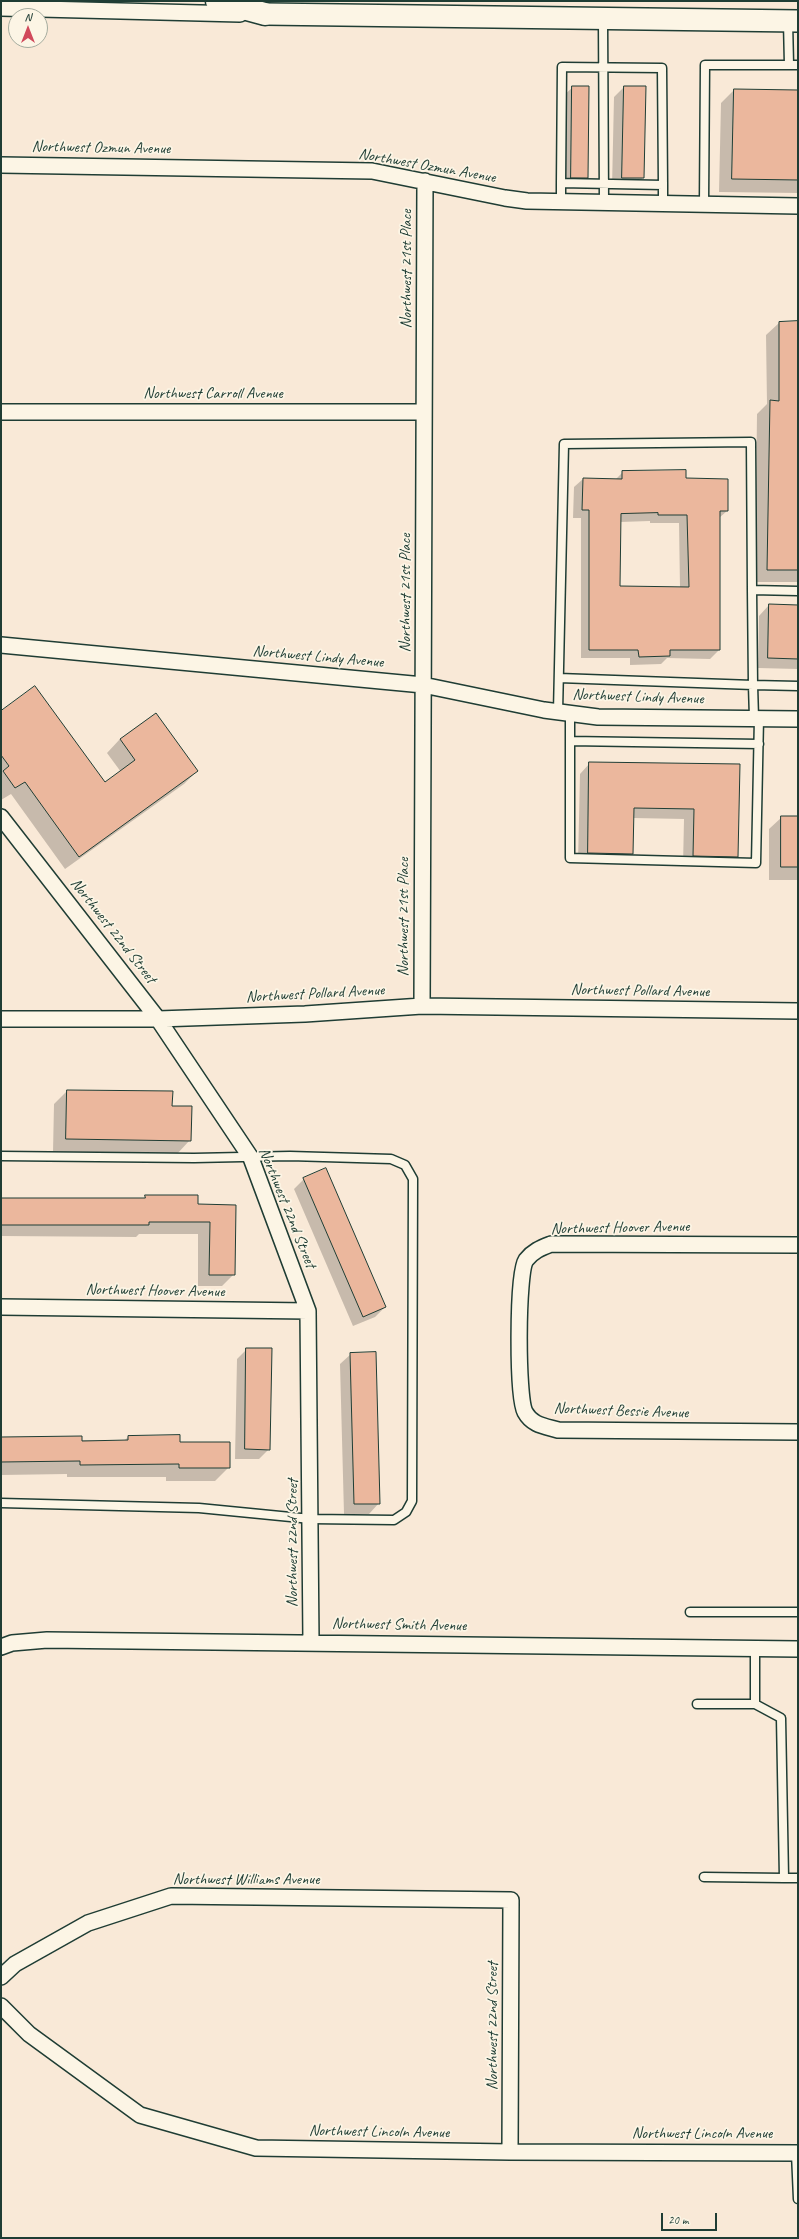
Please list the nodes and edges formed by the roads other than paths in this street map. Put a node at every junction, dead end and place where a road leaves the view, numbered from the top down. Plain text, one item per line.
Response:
1 (217, 1) edge
2 (1, 8) edge
3 (265, 14) junction
4 (603, 19) junction
5 (793, 21) edge
6 (789, 65) junction
7 (798, 66) edge
8 (605, 68) junction
9 (1, 165) edge
10 (426, 181) junction
11 (561, 183) junction
12 (605, 184) junction
13 (663, 185) junction
14 (561, 201) junction
15 (604, 202) junction
16 (662, 203) junction
17 (704, 204) junction
18 (798, 206) edge
19 (1, 412) edge
20 (424, 412) junction
21 (752, 590) junction
22 (798, 591) edge
23 (1, 645) edge
24 (559, 678) junction
25 (423, 685) junction
26 (754, 685) junction
27 (798, 686) edge
28 (564, 713) junction
29 (756, 718) junction
30 (798, 719) edge
31 (570, 741) junction
32 (759, 744) junction
33 (1, 816) edge
34 (422, 1006) junction
35 (798, 1011) edge
36 (1, 1019) edge
37 (158, 1019) junction
38 (1, 1156) edge
39 (251, 1158) junction
40 (798, 1245) edge
41 (1, 1307) edge
42 (308, 1311) junction
43 (520, 1338) joint
44 (798, 1432) edge
45 (1, 1503) edge
46 (311, 1519) junction
47 (690, 1612) dead end
48 (798, 1612) edge
49 (310, 1642) junction
50 (1, 1647) edge
51 (755, 1648) junction
52 (798, 1649) edge
53 (696, 1704) dead end
54 (754, 1704) junction
55 (704, 1878) dead end
56 (784, 1878) junction
57 (798, 1878) edge
58 (511, 1900) joint
59 (1, 1977) edge
60 (1, 2006) edge
61 (510, 2152) junction
62 (797, 2152) edge
63 (798, 2199) edge

1 - 3 highway
2 - 3 street
3 - 4 street
4 - 5 street
4 - 8 lane
5 - 6 lane
6 - 7 lane
6 - 17 lane
8 - 11 lane
8 - 12 lane
8 - 13 lane
9 - 10 street, Northwest Ozmun Avenue
10 - 14 street, Northwest Ozmun Avenue
10 - 20 street, Northwest 21st Place
11 - 12 lane
11 - 14 lane
12 - 13 lane
12 - 15 lane
13 - 16 lane
14 - 15 street, Northwest Ozmun Avenue
15 - 16 street, Northwest Ozmun Avenue
16 - 17 street, Northwest Ozmun Avenue
17 - 18 street, Northwest Ozmun Avenue
19 - 20 street, Northwest Carroll Avenue
20 - 25 street, Northwest 21st Place
21 - 22 lane
21 - 24 lane
21 - 26 lane
23 - 25 street, Northwest Lindy Avenue
24 - 26 lane
24 - 28 lane
25 - 28 street, Northwest Lindy Avenue
25 - 34 street, Northwest 21st Place
26 - 27 lane
26 - 29 lane
28 - 29 street, Northwest Lindy Avenue
28 - 31 lane
29 - 30 street, Northwest Lindy Avenue
29 - 32 lane
31 - 32 lane
31 - 32 lane
33 - 37 street, Northwest 22nd Street
34 - 35 street, Northwest Pollard Avenue
34 - 37 street, Northwest Pollard Avenue
36 - 37 street, Northwest Pollard Avenue
37 - 39 street, Northwest 22nd Street
38 - 39 lane
39 - 42 street, Northwest 22nd Street
39 - 46 lane
40 - 43 street, Northwest Hoover Avenue
41 - 42 street, Northwest Hoover Avenue
42 - 46 street, Northwest 22nd Street
43 - 44 street, Northwest Bessie Avenue
45 - 46 lane
46 - 49 street, Northwest 22nd Street
47 - 48 lane
49 - 50 street, Northwest Smith Avenue
49 - 51 street, Northwest Smith Avenue
51 - 52 street, Northwest Smith Avenue
51 - 54 lane
53 - 54 lane
54 - 56 lane
55 - 56 lane
56 - 57 lane
58 - 59 street, Northwest Williams Avenue
58 - 61 street, Northwest 22nd Street
60 - 61 street, Northwest Lincoln Avenue
61 - 62 street, Northwest Lincoln Avenue
62 - 63 lane

